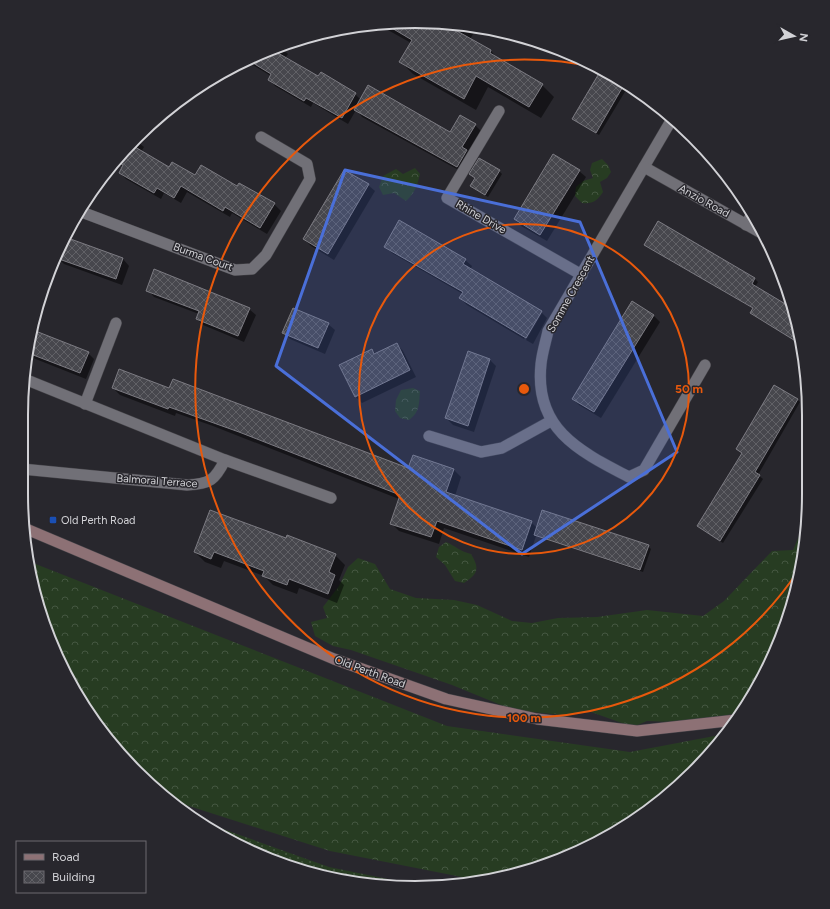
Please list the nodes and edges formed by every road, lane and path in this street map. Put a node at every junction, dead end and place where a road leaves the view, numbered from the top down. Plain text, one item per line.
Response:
1 (499, 111) dead end
2 (669, 123) edge
3 (262, 137) dead end
4 (644, 167) junction
5 (85, 213) edge
6 (749, 220) edge
7 (746, 225) junction
8 (754, 229) edge
9 (582, 275) junction
10 (116, 323) dead end
11 (705, 365) dead end
12 (30, 381) edge
13 (85, 404) junction
14 (551, 421) junction
15 (429, 436) dead end
16 (225, 460) junction
17 (28, 471) edge
18 (331, 498) dead end
19 (30, 530) edge
20 (729, 721) edge

1 - 9 street, Rhine Drive
2 - 4 street, Somme Crescent
3 - 5 street, Burma Court
4 - 7 street, Anzio Road
4 - 9 street, Somme Crescent
6 - 7 street
7 - 8 street, Anzio Road
9 - 14 street, Somme Crescent
10 - 13 street
11 - 14 street, Somme Crescent
12 - 13 street
13 - 16 street
14 - 15 street
16 - 17 street, Balmoral Terrace
16 - 18 street
19 - 20 main road, Old Perth Road

